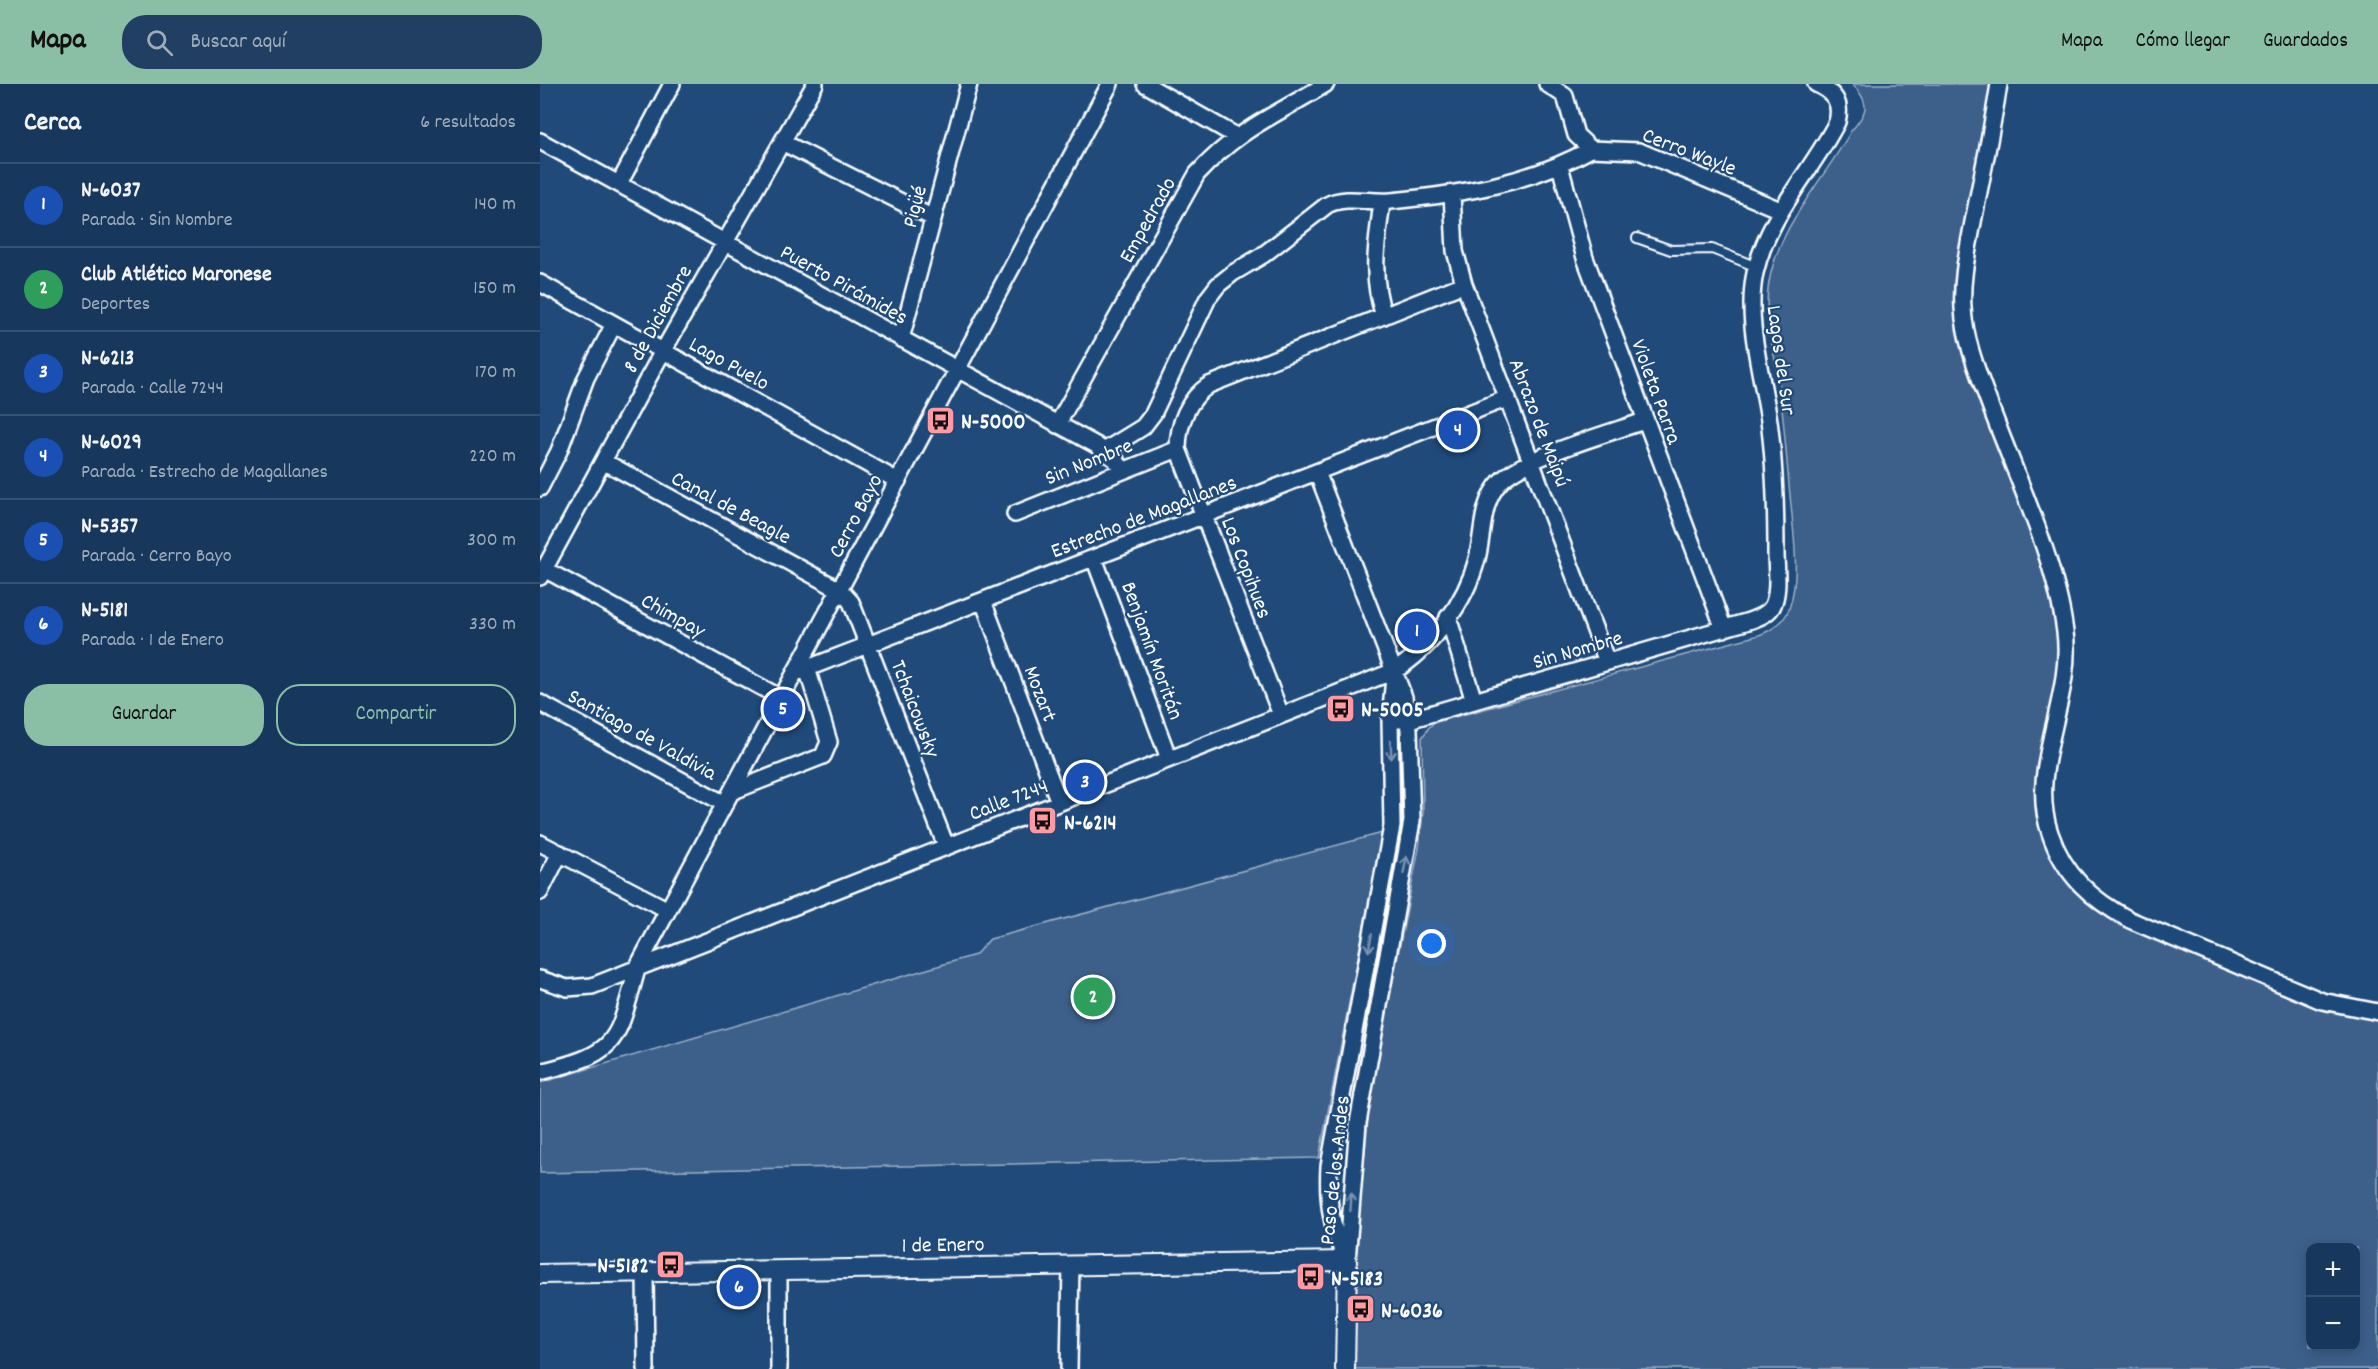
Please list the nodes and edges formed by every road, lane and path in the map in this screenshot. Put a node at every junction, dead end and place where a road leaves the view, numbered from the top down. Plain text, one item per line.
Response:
1 (672, 84) edge
2 (816, 84) edge
3 (969, 84) edge
4 (1110, 84) edge
5 (1145, 84) edge
6 (1326, 84) edge
7 (1547, 84) edge
8 (1816, 84) edge
9 (1999, 84) edge
10 (1568, 90) edge
11 (1236, 136) junction
12 (540, 141) edge
13 (782, 142) junction
14 (1591, 149) junction
15 (1560, 166) junction
16 (619, 184) junction
17 (1452, 194) junction
18 (1382, 202) junction
19 (1780, 210) junction
20 (933, 218) junction
21 (1637, 238) dead end
22 (725, 243) junction
23 (1757, 267) junction
24 (540, 283) edge
25 (1464, 284) junction
26 (1384, 316) junction
27 (614, 324) junction
28 (901, 339) junction
29 (663, 351) junction
30 (957, 370) junction
31 (1508, 399) junction
32 (1644, 421) junction
33 (1058, 425) junction
34 (1178, 449) junction
35 (1104, 451) junction
36 (603, 461) junction
37 (1532, 462) junction
38 (1123, 470) junction
39 (1317, 472) junction
40 (898, 481) junction
41 (540, 488) edge
42 (1015, 514) dead end
43 (1204, 516) junction
44 (1094, 558) junction
45 (542, 573) edge
46 (840, 590) junction
47 (983, 600) junction
48 (1772, 606) joint
49 (1448, 617) junction
50 (1724, 628) junction
51 (869, 644) junction
52 (1607, 662) junction
53 (801, 670) junction
54 (1394, 671) junction
55 (782, 698) junction
56 (1474, 701) junction
57 (540, 703) edge
58 (1281, 715) junction
59 (1390, 720) junction
60 (1409, 720) junction
61 (1169, 759) junction
62 (728, 798) junction
63 (1059, 802) junction
64 (540, 843) edge
65 (946, 846) junction
66 (560, 853) junction
67 (540, 892) edge
68 (668, 910) junction
69 (638, 966) junction
70 (540, 979) edge
71 (2378, 1012) edge
72 (540, 1072) edge
73 (1347, 1260) junction
74 (1071, 1265) junction
75 (779, 1270) junction
76 (645, 1272) junction
77 (540, 1274) edge
78 (646, 1369) edge
79 (779, 1369) edge
80 (1069, 1369) edge
81 (1345, 1369) edge

1 - 16 street
2 - 13 street, 8 de Diciembre
3 - 20 street, Pigüé
4 - 30 street, Cerro Bayo
5 - 11 street
6 - 11 street, Empedrado
7 - 10 street
8 - 19 street, Lagos del Sur
9 - 71 street
10 - 14 street
11 - 33 street, Empedrado
12 - 16 street, Puerto Pirámides
13 - 20 street
13 - 22 street, 8 de Diciembre
14 - 15 street
14 - 19 street, Cerro Wayle
15 - 17 street
15 - 32 street, Violeta Parra
16 - 22 street, Puerto Pirámides
17 - 18 street
17 - 25 street, Abrazo de Maipú
18 - 26 street
18 - 35 street
19 - 23 street, Lagos del Sur
20 - 28 street, Pigüé
21 - 23 lane
22 - 28 street, Puerto Pirámides
22 - 29 street, 8 de Diciembre
23 - 48 street, Lagos del Sur
24 - 27 street, Lago Puelo
25 - 26 street
25 - 31 street, Abrazo de Maipú
26 - 34 street, Los Copihues
27 - 29 street, Lago Puelo
27 - 41 street, 8 de Diciembre
28 - 30 street, Puerto Pirámides
29 - 36 street, 8 de Diciembre
29 - 40 street, Lago Puelo
30 - 33 street, Puerto Pirámides
30 - 40 street, Cerro Bayo
31 - 37 street, Abrazo de Maipú
31 - 39 street, Estrecho de Magallanes
32 - 37 street
32 - 50 street, Violeta Parra
33 - 35 street, Puerto Pirámides
34 - 38 street, Sin Nombre
34 - 43 street, Los Copihues
35 - 38 street, Puerto Pirámides
36 - 45 street, 8 de Diciembre
36 - 46 street, Canal de Beagle
37 - 49 street
37 - 52 street, Abrazo de Maipú
38 - 42 street, Sin Nombre
39 - 43 street, Estrecho de Magallanes
39 - 54 street, Paso de los Andes
40 - 46 street, Cerro Bayo
43 - 44 street, Estrecho de Magallanes
43 - 58 street, Los Copihues
44 - 47 street, Estrecho de Magallanes
44 - 61 street, Benjamín Moritán
45 - 55 street, Chimpay
46 - 51 street, Tchaicowsky
46 - 53 street, Cerro Bayo
47 - 51 street, Estrecho de Magallanes
47 - 63 street, Mozart
48 - 50 street, Sin Nombre
49 - 54 street
49 - 56 street
50 - 52 street, Sin Nombre
51 - 53 street, Estrecho de Magallanes
51 - 65 street, Tchaicowsky
52 - 56 street, Sin Nombre
53 - 55 street, Cerro Bayo
53 - 62 street
54 - 58 street, Calle 7244
54 - 59 street, Paso de los Andes
54 - 60 street, Paso de los Andes
55 - 62 street, Cerro Bayo
56 - 60 street, Sin Nombre
57 - 62 street, Santiago de Valdivia
58 - 61 street, Calle 7244
59 - 60 street, Sin Nombre
59 -> 73 street, Paso de los Andes
73 -> 60 street, Paso de los Andes
61 - 63 street, Calle 7244
62 - 68 street, Cerro Bayo
63 - 65 street, Calle 7244
64 - 66 street
65 - 69 street, Calle 7244
66 - 67 street
66 - 68 street
68 - 69 street, Cerro Bayo
69 - 70 street, Calle 7244
69 - 72 street, Cerro Bayo
73 - 74 street, 1 de Enero
73 - 81 street
74 - 75 street, 1 de Enero
74 - 80 street
75 - 76 street, 1 de Enero
75 - 79 street
76 - 77 street, 1 de Enero
76 - 78 street

